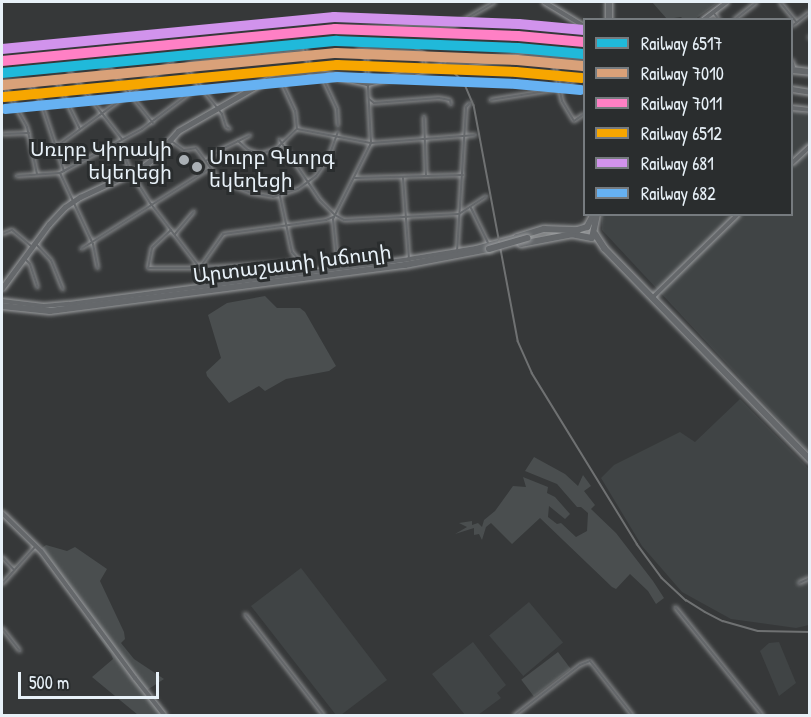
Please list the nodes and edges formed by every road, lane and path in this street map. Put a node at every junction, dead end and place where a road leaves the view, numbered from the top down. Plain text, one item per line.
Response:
1 (495, 2) edge
2 (546, 2) edge
3 (608, 2) edge
4 (727, 2) edge
5 (757, 2) edge
6 (780, 2) edge
7 (713, 12) junction
8 (810, 12) edge
9 (608, 18) edge
10 (706, 18) edge
11 (718, 18) edge
12 (737, 18) edge
13 (793, 18) edge
14 (793, 18) edge
15 (796, 22) junction
16 (583, 24) edge
17 (793, 25) edge
18 (335, 30) dead end
19 (357, 50) dead end
20 (366, 50) junction
21 (553, 55) junction
22 (583, 59) edge
23 (173, 62) dead end
24 (793, 66) edge
25 (424, 70) junction
26 (69, 71) dead end
27 (310, 71) junction
28 (810, 71) edge
29 (100, 72) dead end
30 (324, 73) junction
31 (279, 76) junction
32 (55, 78) dead end
33 (575, 80) dead end
34 (2, 82) edge
35 (367, 83) junction
36 (200, 86) junction
37 (560, 89) junction
38 (793, 89) edge
39 (810, 92) edge
40 (128, 93) junction
41 (369, 99) junction
42 (490, 100) dead end
43 (470, 103) dead end
44 (451, 105) dead end
45 (793, 108) edge
46 (218, 109) junction
47 (810, 110) edge
48 (100, 113) junction
49 (583, 115) edge
50 (424, 116) dead end
51 (153, 123) junction
52 (338, 126) dead end
53 (230, 129) dead end
54 (297, 129) junction
55 (80, 130) junction
56 (338, 132) dead end
57 (29, 133) junction
58 (2, 134) edge
59 (251, 135) dead end
60 (476, 135) dead end
61 (465, 136) junction
62 (337, 138) junction
63 (279, 139) dead end
64 (122, 140) junction
65 (170, 140) junction
66 (425, 140) junction
67 (238, 141) junction
68 (118, 142) junction
69 (371, 143) junction
70 (283, 145) junction
71 (57, 146) junction
72 (810, 146) edge
73 (206, 161) junction
74 (793, 162) edge
75 (209, 169) junction
76 (64, 171) junction
77 (60, 173) junction
78 (37, 174) junction
79 (132, 174) junction
80 (463, 175) junction
81 (16, 176) dead end
82 (426, 176) junction
83 (355, 177) junction
84 (403, 178) junction
85 (308, 183) junction
86 (280, 196) junction
87 (487, 196) dead end
88 (73, 201) junction
89 (151, 204) junction
90 (471, 208) junction
91 (194, 211) dead end
92 (459, 214) junction
93 (335, 215) junction
94 (406, 216) junction
95 (594, 216) edge
96 (596, 216) edge
97 (736, 216) edge
98 (286, 226) junction
99 (171, 230) junction
100 (580, 230) junction
101 (595, 233) junction
102 (2, 234) edge
103 (174, 234) junction
104 (517, 237) joint
105 (586, 238) junction
106 (93, 244) junction
107 (33, 245) junction
108 (489, 246) junction
109 (604, 248) junction
110 (81, 249) dead end
111 (457, 252) junction
112 (24, 258) junction
113 (299, 259) junction
114 (407, 262) junction
115 (201, 268) junction
116 (98, 269) dead end
117 (338, 269) junction
118 (310, 273) junction
119 (213, 285) junction
120 (2, 288) edge
121 (38, 288) dead end
122 (63, 290) dead end
123 (653, 297) junction
124 (2, 304) edge
125 (810, 460) edge
126 (2, 513) edge
127 (35, 547) junction
128 (2, 557) edge
129 (14, 570) junction
130 (810, 578) edge
131 (799, 583) dead end
132 (2, 584) edge
133 (675, 607) dead end
134 (245, 614) dead end
135 (2, 628) edge
136 (20, 651) dead end
137 (165, 716) edge
138 (324, 716) edge
139 (514, 716) edge
140 (633, 716) edge
141 (763, 716) edge

1 - 18 street
2 - 16 street
3 - 9 main road
4 - 7 street
5 - 12 street
6 - 13 street
7 - 10 street
7 - 11 street
8 - 15 street
14 - 15 street
15 - 17 street
19 - 20 street
20 - 25 street
20 - 35 street
21 - 22 main road
21 - 25 main road
21 - 37 street
23 - 40 street
24 - 28 main road
25 - 35 main road
26 - 48 street
27 - 30 main road
27 - 31 main road
27 - 36 street
29 - 40 street
30 - 35 main road
30 - 52 street
31 - 46 main road
31 - 54 street
32 - 55 street
33 - 37 street
34 - 57 street
34 - 71 street
35 - 41 street
36 - 46 street
36 - 51 street
37 - 42 street
37 - 49 street
38 - 39 main road
40 - 48 street
40 - 51 street
41 - 44 street
41 - 69 street
43 - 61 street
45 - 47 street
46 - 53 street
46 - 65 main road
48 - 55 street
48 - 64 street
50 - 66 street
51 - 64 street
54 - 62 street
54 - 70 street
55 - 71 street
56 - 62 street
57 - 58 street
57 - 78 street
59 - 67 street
60 - 61 street
61 - 66 street
61 - 80 street
62 - 69 street
62 - 85 street
63 - 70 street
64 - 68 street
65 - 73 street
65 - 79 main road
66 - 69 street
66 - 82 street
67 - 70 street
67 - 73 street
68 - 76 street
68 - 79 street
69 - 83 street
70 - 85 street
71 - 76 street
72 - 74 street
73 - 75 street
75 - 86 street
75 - 89 street
76 - 77 street
77 - 78 street
77 - 88 street
78 - 81 street
79 - 88 main road
79 - 89 street
80 - 82 street
80 - 92 street
82 - 84 street
83 - 84 street
83 - 93 street
84 - 94 street
85 - 86 street
85 - 93 street
86 - 98 street
87 - 90 street
88 - 106 street
88 - 107 main road
89 - 99 street
89 - 106 street
90 - 92 street
90 - 108 street
91 - 103 street
92 - 94 street
92 - 111 street
93 - 94 street
93 - 98 street
93 - 117 street
94 - 114 street
95 - 100 main road
96 - 101 main road
97 - 123 street
98 - 113 street
98 - 115 street
99 - 103 street
99 - 115 street
100 - 101 main road, Արտաշատի խճուղի
100 - 104 main road
100 - 105 main road, Արտաշատի խճուղի
100 - 105 main road
100 - 108 main road, Արտաշատի խճուղի, bridge
101 - 105 main road
101 - 109 main road, Արտաշատի խճուղի
102 - 107 street
103 - 115 street
104 - 108 street
105 - 109 main road, Արտաշատի խճուղի
106 - 110 street
106 - 116 street
107 - 112 main road
107 - 122 street
108 - 111 street, Արտաշատի խճուղի
108 - 114 main road, Արտաշատի խճուղի
108 - 124 main road, Արտաշատի խճուղի
109 - 123 main road, Արտաշատի խճուղի
111 - 114 street, Արտաշատի խճուղի
112 - 120 main road
112 - 121 street
113 - 115 street
113 - 118 street
114 - 117 street, Արտաշատի խճուղի
114 - 124 main road, Արտաշատի խճուղի
115 - 119 street
117 - 118 street, Արտաշատի խճուղի
118 - 119 street, Արտաշատի խճուղի
119 - 124 street, Արտաշատի խճուղի
123 - 125 main road, Արտաշատի խճուղի
126 - 127 street
127 - 129 street
127 - 137 street
128 - 129 street
129 - 132 street
130 - 131 street
133 - 141 street
134 - 138 street
135 - 136 street
139 - 140 street

